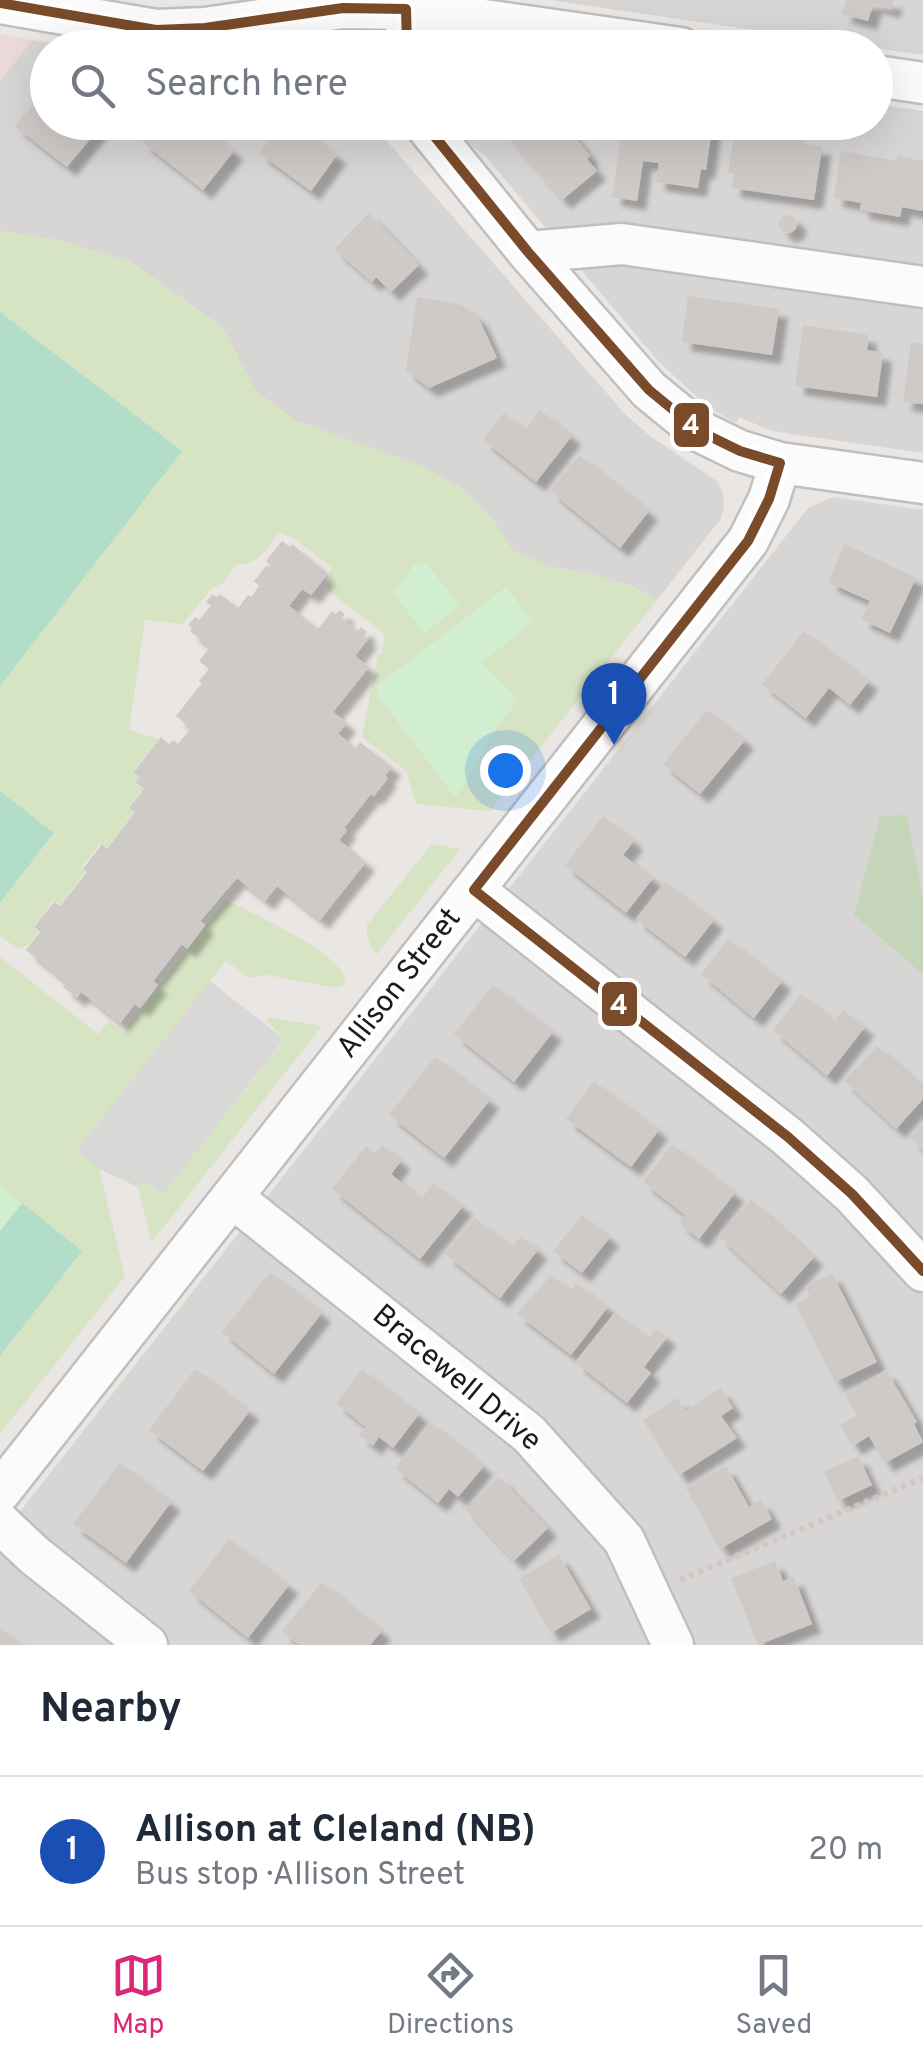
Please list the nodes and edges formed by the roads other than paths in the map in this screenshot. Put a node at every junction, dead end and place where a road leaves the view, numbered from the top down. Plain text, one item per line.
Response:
1 (0, 4) edge
2 (83, 8) edge
3 (407, 28) edge
4 (434, 30) edge
5 (893, 79) edge
6 (923, 83) edge
7 (438, 140) edge
8 (528, 252) junction
9 (923, 287) edge
10 (780, 463) junction
11 (923, 483) edge
12 (474, 890) junction
13 (232, 1197) junction
14 (923, 1272) edge
15 (0, 1492) edge
16 (0, 1522) edge
17 (147, 1645) edge
18 (673, 1645) edge

1 - 2 street
2 - 3 street
3 - 4 street
5 - 6 street
7 - 8 street
8 - 9 street
8 - 10 street
10 - 11 street
10 - 12 street, Allison Street
12 - 13 street, Allison Street
12 - 14 street
13 - 15 street, Allison Street
13 - 18 street, Bracewell Drive
16 - 17 street

